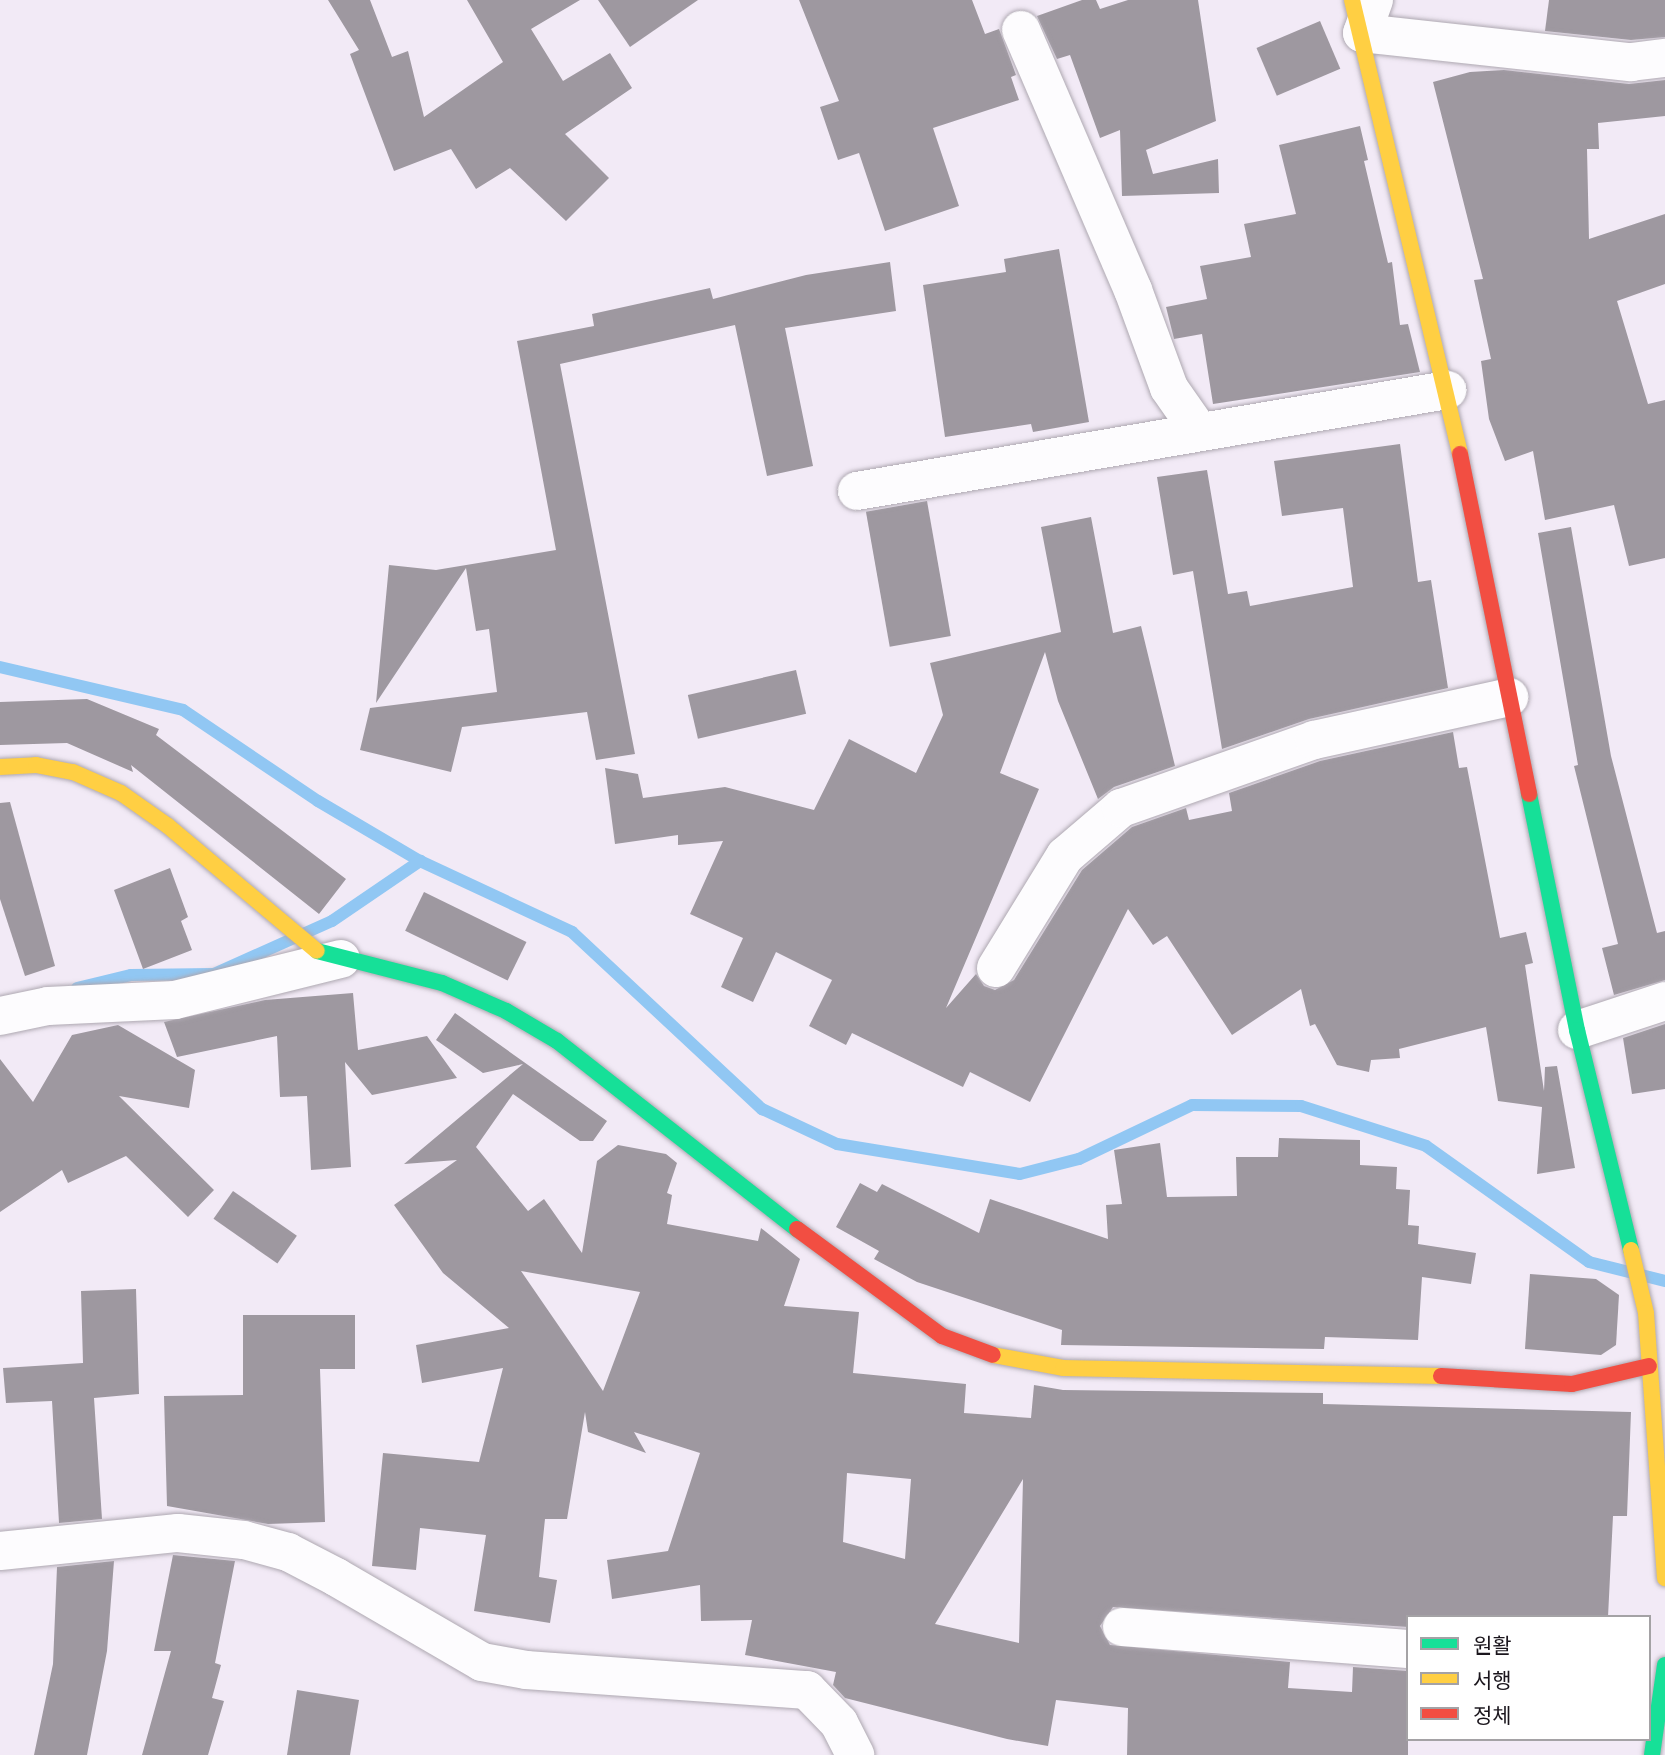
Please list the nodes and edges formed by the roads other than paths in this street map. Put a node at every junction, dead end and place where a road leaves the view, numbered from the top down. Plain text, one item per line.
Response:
1 (1363, 11) edge
2 (1021, 30) dead end
3 (1665, 58) edge
4 (1447, 390) junction
5 (1199, 431) junction
6 (857, 491) dead end
7 (1509, 697) junction
8 (0, 766) edge
9 (327, 955) junction
10 (996, 968) dead end
11 (1665, 1001) edge
12 (0, 1016) edge
13 (1577, 1030) junction
14 (1649, 1366) junction
15 (0, 1551) edge
16 (1665, 1578) edge
17 (1122, 1627) dead end
18 (1406, 1649) edge
19 (1659, 1682) edge
20 (855, 1755) edge
21 (1652, 1755) edge

1 - 3 street
1 - 4 street
2 - 5 street
4 - 5 street
4 - 7 street
5 - 6 street
7 - 10 street
7 - 13 street
8 - 9 street
9 - 12 street
9 - 14 street
11 - 13 street
13 - 14 street
14 - 16 street
15 - 20 street
17 - 18 street
19 - 21 street

